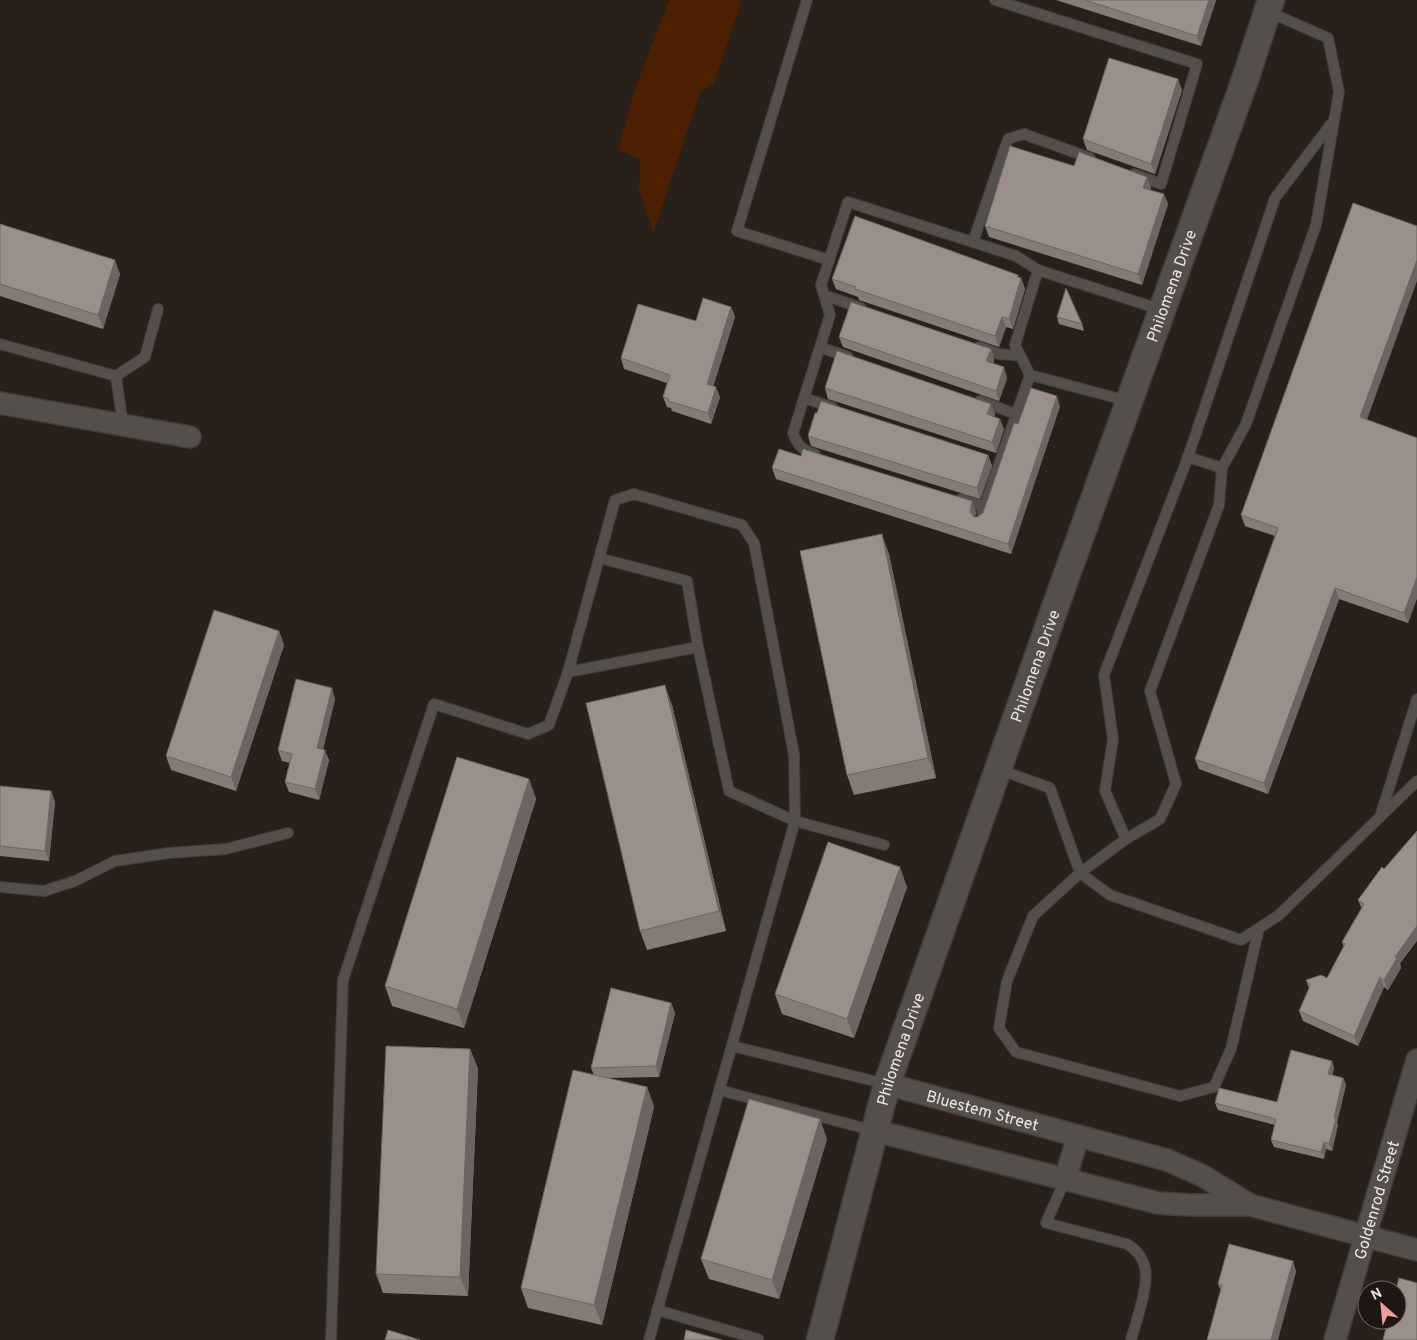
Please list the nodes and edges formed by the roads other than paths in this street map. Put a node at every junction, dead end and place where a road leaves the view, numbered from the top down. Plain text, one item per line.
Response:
1 (807, 0) edge
2 (996, 0) edge
3 (1270, 6) edge
4 (1334, 121) junction
5 (1097, 160) edge
6 (1124, 170) edge
7 (972, 242) junction
8 (829, 260) junction
9 (1038, 270) junction
10 (824, 295) junction
11 (158, 310) dead end
12 (1162, 310) junction
13 (870, 311) edge
14 (0, 344) edge
15 (971, 345) edge
16 (820, 347) junction
17 (1020, 356) junction
18 (858, 360) edge
19 (1030, 375) junction
20 (116, 376) junction
21 (804, 398) junction
22 (970, 398) edge
23 (1129, 402) junction
24 (0, 403) edge
25 (841, 410) edge
26 (1016, 414) junction
27 (123, 425) junction
28 (190, 437) dead end
29 (1188, 457) junction
30 (826, 458) edge
31 (1222, 468) junction
32 (947, 495) edge
33 (984, 507) junction
34 (980, 521) edge
35 (599, 558) junction
36 (698, 648) junction
37 (568, 672) junction
38 (1417, 699) edge
39 (998, 769) junction
40 (1417, 781) edge
41 (1379, 818) junction
42 (795, 822) junction
43 (288, 832) dead end
44 (1126, 839) junction
45 (884, 845) dead end
46 (1080, 873) junction
47 (0, 887) edge
48 (1259, 928) junction
49 (732, 1046) junction
50 (1417, 1060) edge
51 (887, 1084) junction
52 (719, 1090) junction
53 (876, 1131) junction
54 (1078, 1136) junction
55 (1065, 1180) junction
56 (1250, 1205) junction
57 (1364, 1237) junction
58 (1417, 1250) edge
59 (657, 1310) junction
60 (758, 1339) edge
61 (331, 1340) edge
62 (649, 1340) edge
63 (820, 1340) edge
64 (1131, 1340) edge
65 (1335, 1340) edge

1 - 8 lane
2 - 6 lane
3 - 4 lane
3 - 12 street, Philomena Drive
4 - 29 lane
4 - 31 lane
5 - 7 lane
7 - 8 lane
7 - 9 lane
8 - 10 lane
9 - 12 lane
9 - 17 lane
10 - 13 lane
10 - 16 lane
11 - 20 lane
12 - 23 street, Philomena Drive
14 - 20 lane
15 - 17 lane
16 - 18 lane
16 - 21 lane
17 - 19 lane
19 - 23 lane
19 - 26 lane
20 - 27 lane
21 - 25 lane
21 - 30 lane
22 - 26 lane
23 - 39 street, Philomena Drive
24 - 27 street
26 - 33 lane
27 - 28 street
29 - 31 lane
29 - 44 lane
31 - 44 lane
32 - 33 lane
33 - 34 lane
35 - 36 lane
35 - 37 lane
35 - 42 lane
36 - 37 lane
36 - 42 lane
37 - 61 lane
38 - 41 lane
39 - 46 lane
39 - 51 street, Philomena Drive
40 - 41 lane
41 - 48 lane
42 - 45 lane
42 - 49 lane
43 - 47 lane
44 - 46 lane
46 - 48 lane
46 - 48 lane
49 - 51 lane
49 - 52 lane
50 - 57 street, Goldenrod Street
51 - 53 street, Philomena Drive
51 - 54 street, Bluestem Street
52 - 53 lane
52 - 59 lane
53 - 55 street, Bluestem Street
53 - 63 street, Philomena Drive
54 - 55 street
54 - 56 street, Bluestem Street
55 - 56 street, Bluestem Street
55 - 64 lane
56 - 57 street, Bluestem Street
57 - 58 street, Bluestem Street
57 - 65 street, Goldenrod Street
59 - 60 lane
59 - 62 lane

